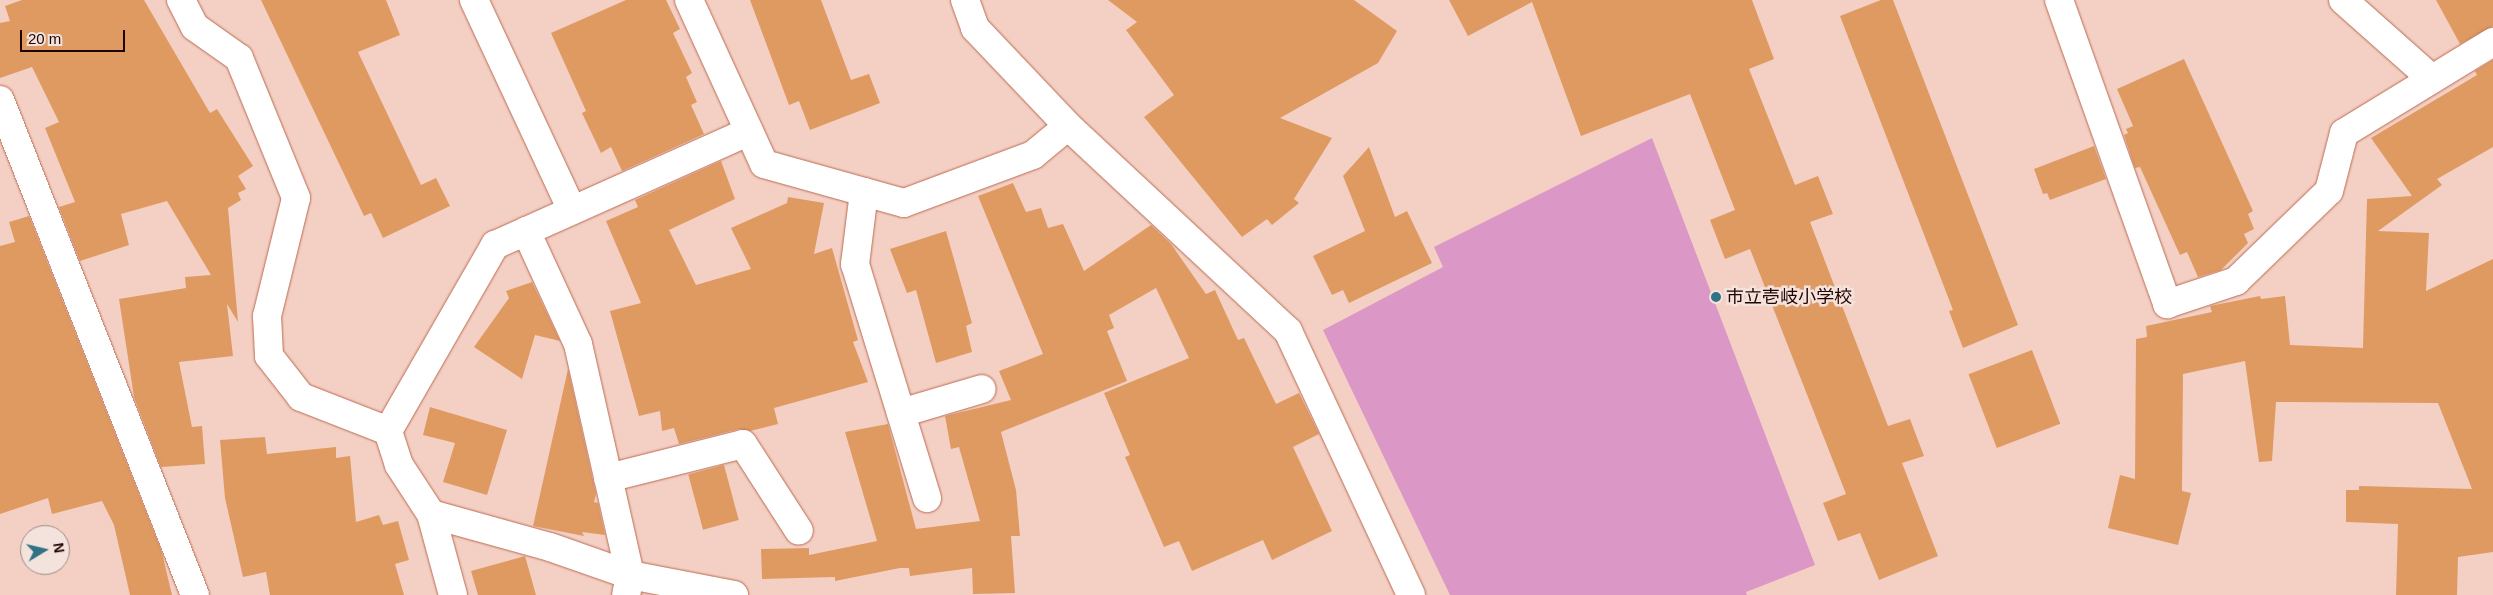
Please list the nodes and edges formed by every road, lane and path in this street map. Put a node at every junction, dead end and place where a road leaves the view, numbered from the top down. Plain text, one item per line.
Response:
1 (181, 0) edge
2 (474, 0) edge
3 (689, 0) edge
4 (965, 0) edge
5 (2059, 0) edge
6 (2343, 0) edge
7 (2493, 42) edge
8 (2432, 79) junction
9 (0, 100) edge
10 (1068, 126) junction
11 (748, 132) junction
12 (864, 192) junction
13 (572, 210) junction
14 (526, 231) junction
15 (982, 389) dead end
16 (900, 413) junction
17 (388, 431) junction
18 (608, 478) junction
19 (927, 498) dead end
20 (431, 514) junction
21 (799, 531) dead end
22 (628, 585) edge
23 (195, 595) edge
24 (453, 595) edge
25 (734, 595) edge
26 (1410, 595) edge

1 - 17 street
2 - 13 street
3 - 11 street
4 - 10 street
5 - 8 street
6 - 8 street
7 - 8 street
9 - 23 street
10 - 12 street
10 - 26 street
11 - 12 street
11 - 13 street
12 - 16 street
13 - 14 street
14 - 17 street
14 - 18 street
15 - 16 street
16 - 19 street
17 - 20 street
18 - 21 street
18 - 22 street
20 - 22 street
20 - 24 street
22 - 25 street

